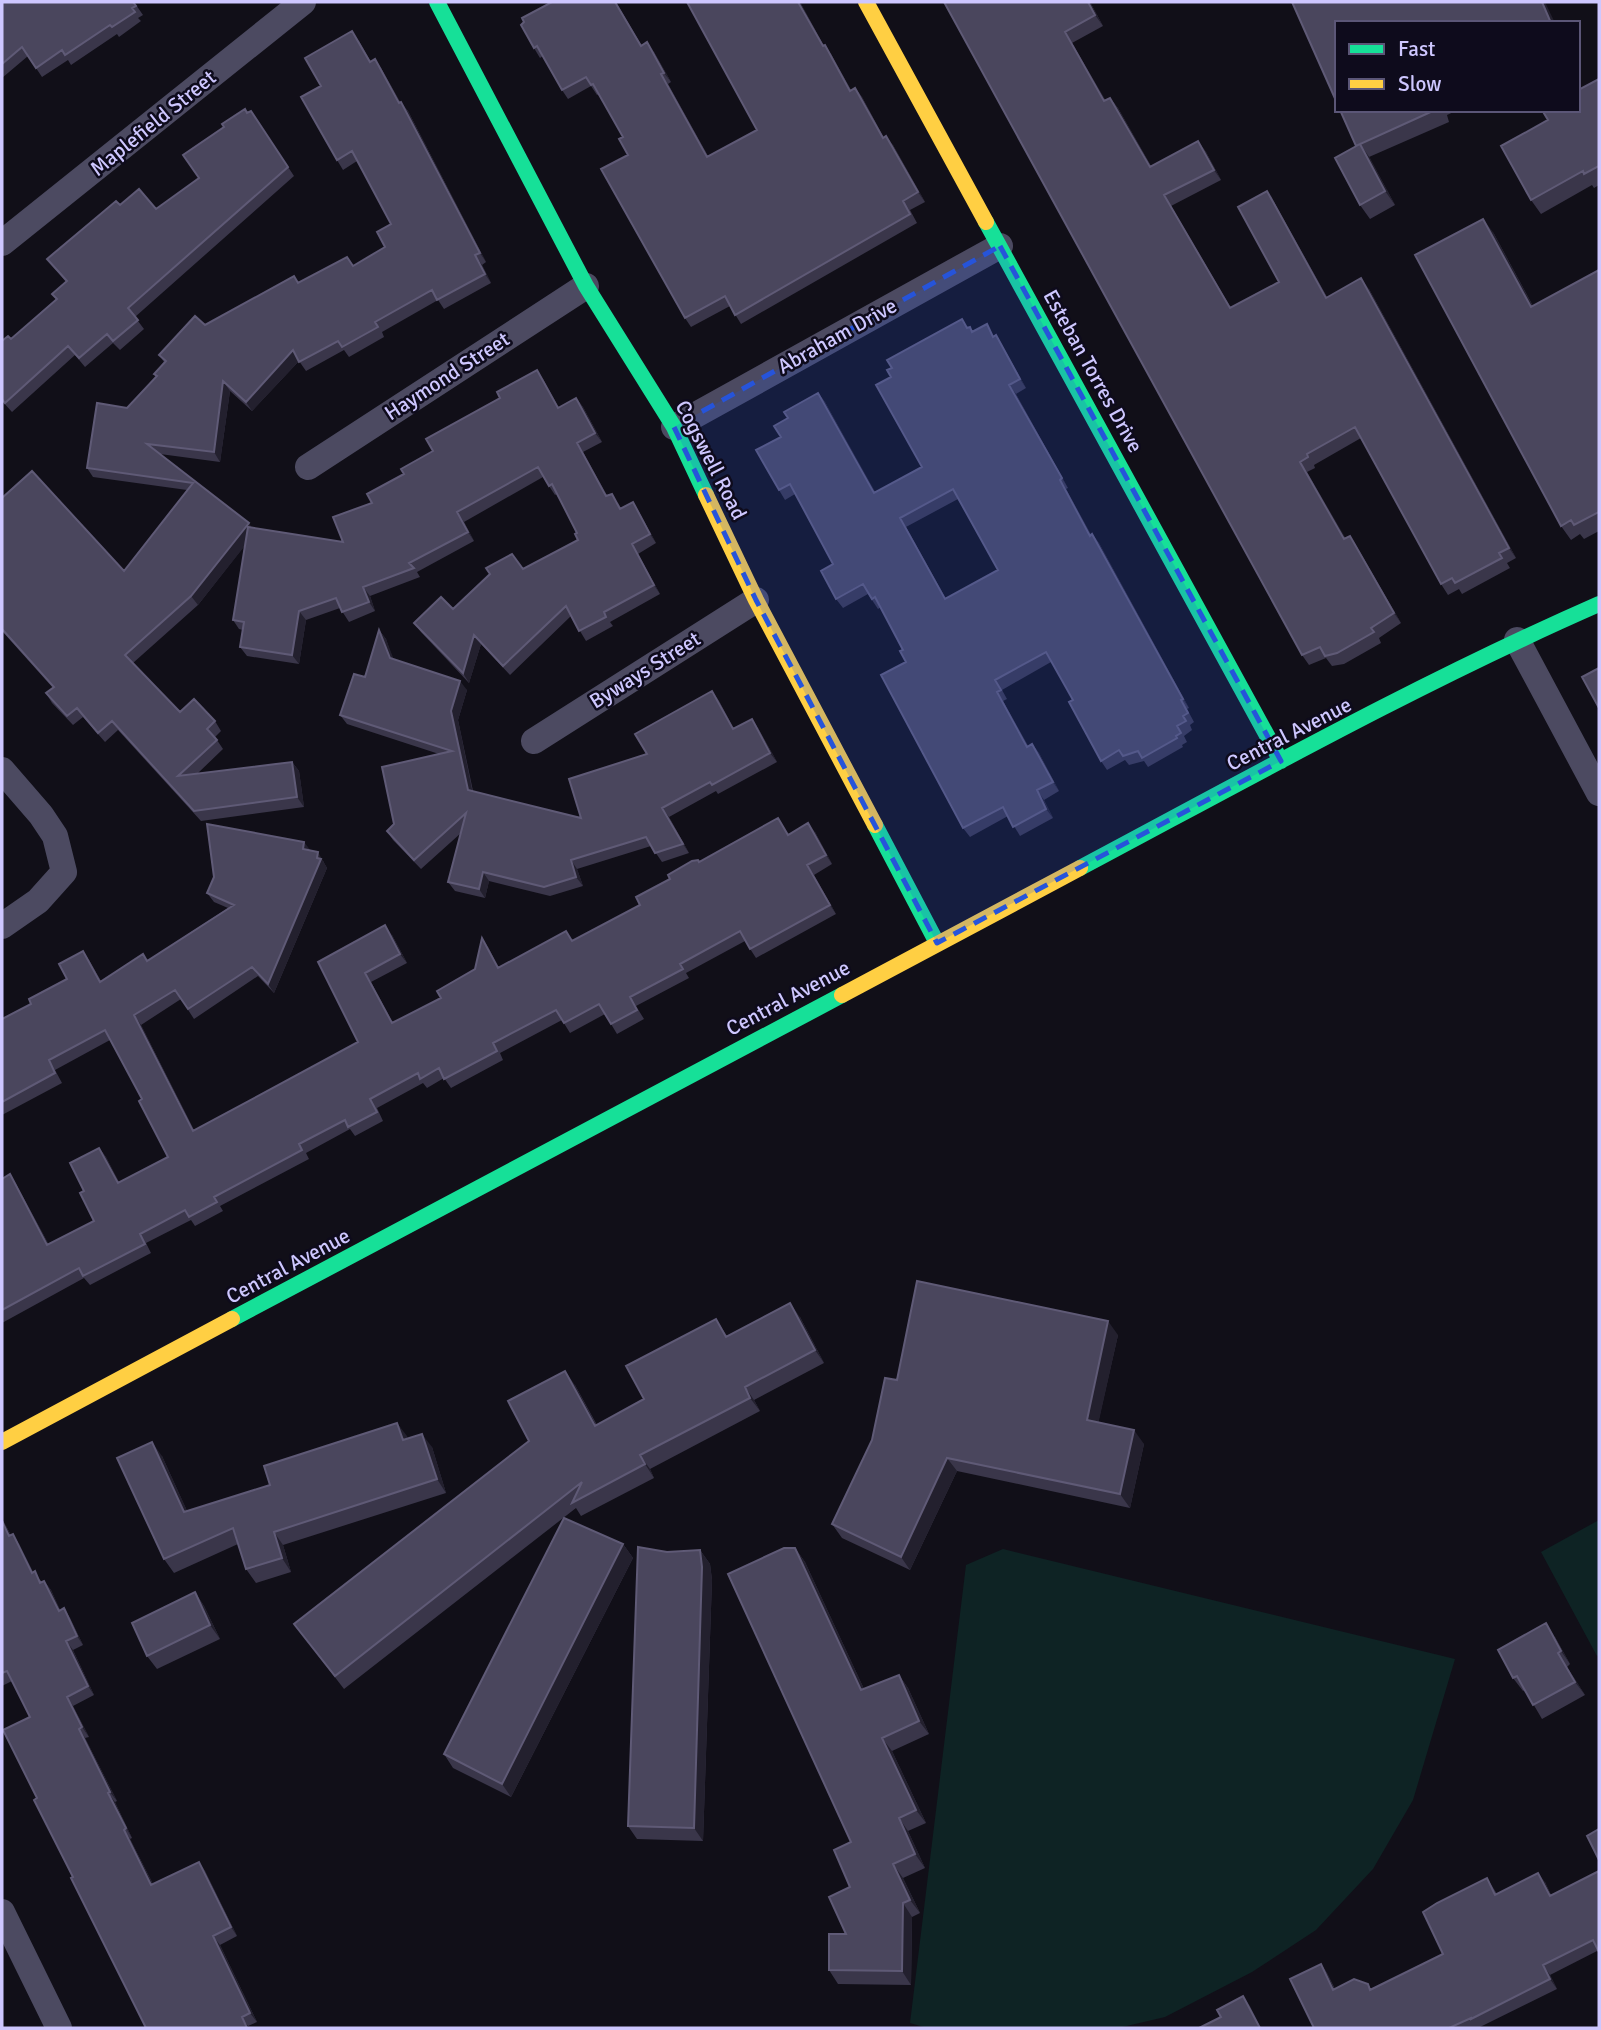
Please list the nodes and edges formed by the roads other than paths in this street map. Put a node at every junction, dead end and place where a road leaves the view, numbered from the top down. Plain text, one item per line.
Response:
1 (303, 2) edge
2 (438, 2) edge
3 (866, 2) edge
4 (2, 243) edge
5 (1000, 246) junction
6 (586, 286) junction
7 (674, 427) junction
8 (308, 467) dead end
9 (756, 600) junction
10 (1599, 604) edge
11 (1517, 640) junction
12 (534, 741) dead end
13 (1281, 761) junction
14 (2, 769) edge
15 (1599, 793) edge
16 (2, 926) edge
17 (937, 943) junction
18 (2, 1442) edge
19 (2, 1912) edge
20 (59, 2028) edge

1 - 4 street, Maplefield Street
2 - 6 street, Cogswell Road
3 - 5 street, Esteban Torres Drive
5 - 7 street, Abraham Drive
5 - 13 street, Esteban Torres Drive
6 - 7 street, Cogswell Road
6 - 8 street, Haymond Street
7 - 9 street, Cogswell Road
9 - 12 street, Byways Street
9 - 17 street, Cogswell Road
10 - 11 street, Central Avenue
11 - 13 street, Central Avenue
11 - 15 street
13 - 17 street, Central Avenue
14 - 16 street
17 - 18 street, Central Avenue
19 - 20 street

